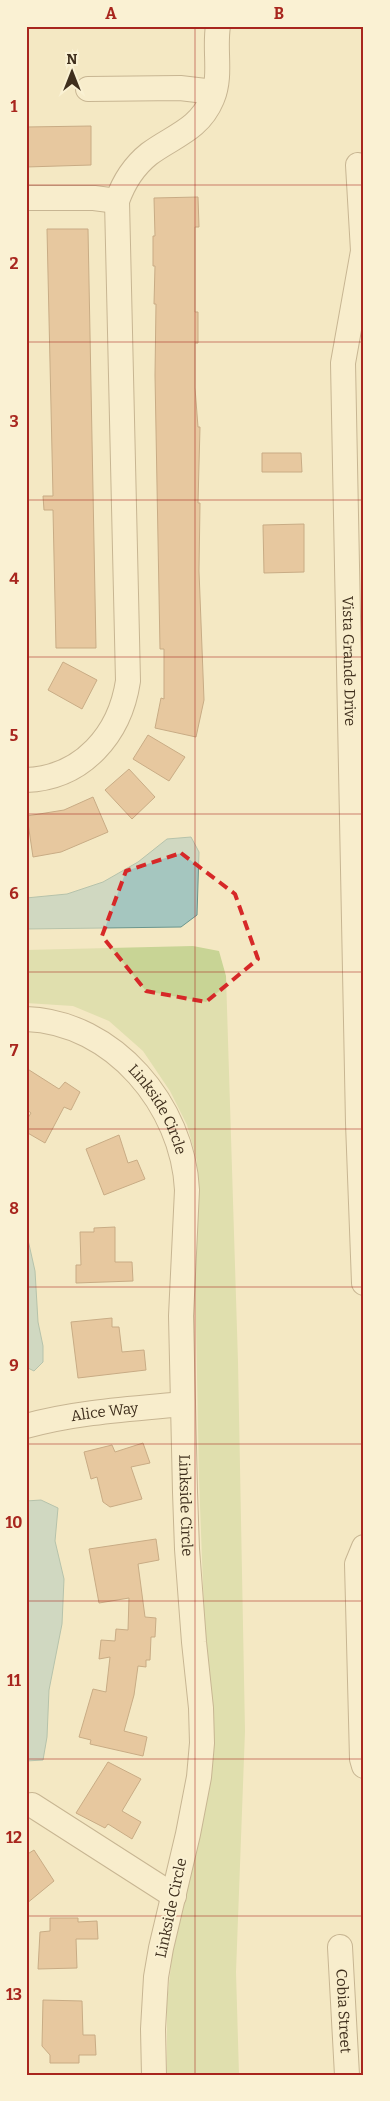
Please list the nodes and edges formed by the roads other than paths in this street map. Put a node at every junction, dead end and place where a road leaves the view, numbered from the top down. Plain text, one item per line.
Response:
1 (218, 26) edge
2 (88, 89) dead end
3 (214, 92) junction
4 (358, 165) dead end
5 (26, 198) edge
6 (117, 201) junction
7 (363, 251) edge
8 (354, 452) edge
9 (356, 639) edge
10 (26, 780) edge
11 (358, 826) edge
12 (360, 1013) edge
13 (26, 1019) edge
14 (362, 1206) edge
15 (364, 1283) edge
16 (183, 1404) junction
17 (26, 1426) edge
18 (364, 1546) edge
19 (364, 1766) edge
20 (32, 1805) dead end
21 (174, 1896) junction
22 (340, 1947) dead end
23 (154, 2075) edge
24 (346, 2075) edge

1 - 3 street
2 - 3 street
3 - 6 street
4 - 7 street, Vista Grande Drive
5 - 6 street
6 - 10 street
7 - 8 street, Vista Grande Drive
8 - 9 street, Vista Grande Drive
9 - 11 street, Vista Grande Drive
11 - 12 street, Vista Grande Drive
12 - 14 street, Vista Grande Drive
13 - 16 street, Linkside Circle
14 - 15 street, Vista Grande Drive
16 - 17 street, Alice Way
16 - 21 street, Linkside Circle
18 - 19 street
20 - 21 street
21 - 23 street, Linkside Circle
22 - 24 street, Cobia Street

